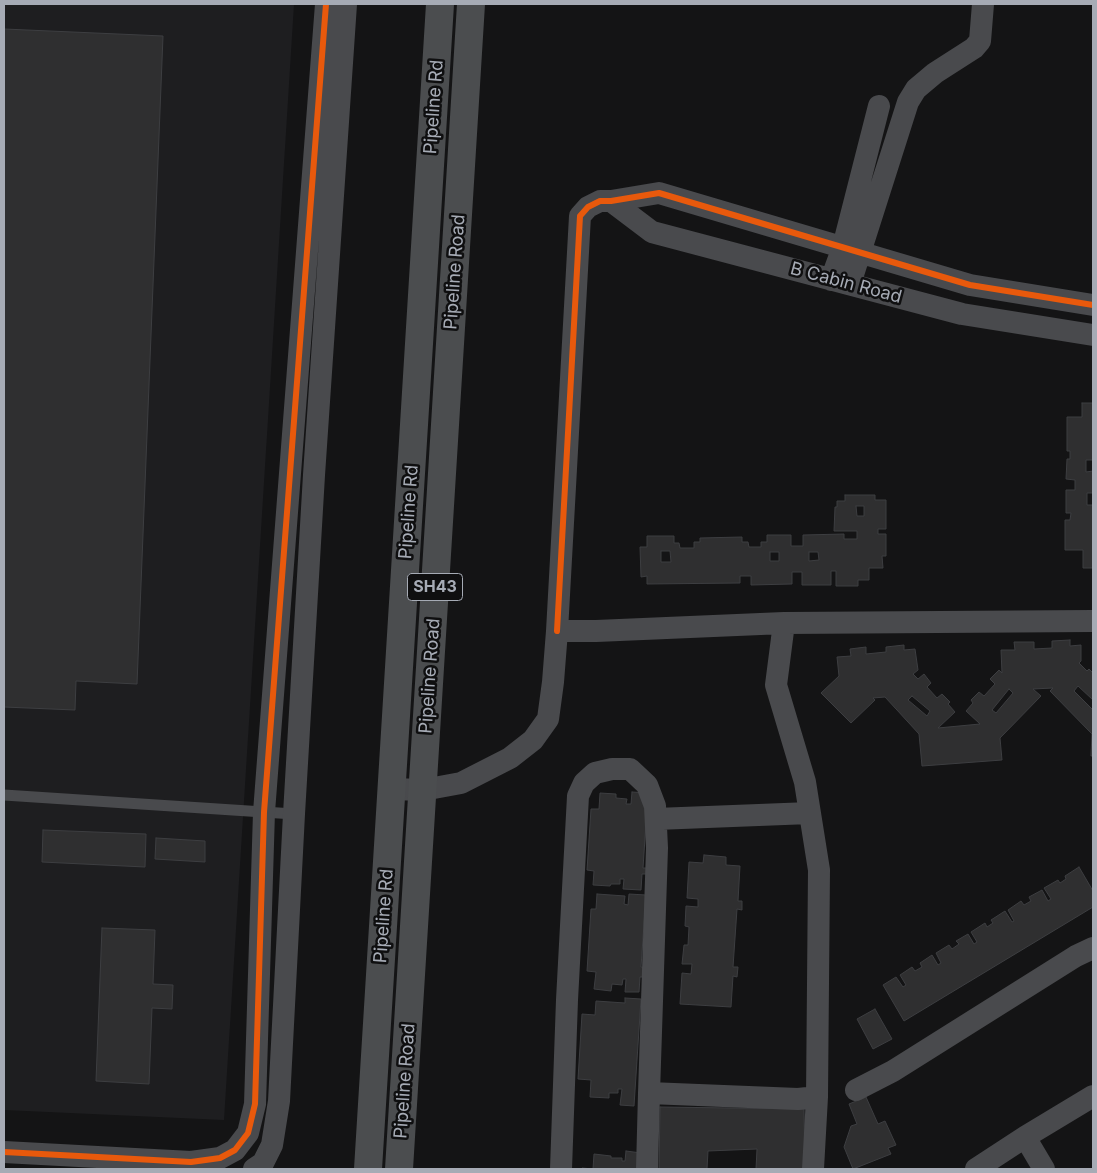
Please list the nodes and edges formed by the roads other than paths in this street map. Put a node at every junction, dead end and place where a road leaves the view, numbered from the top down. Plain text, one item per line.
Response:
1 (326, 4) edge
2 (346, 4) edge
3 (440, 4) edge
4 (471, 4) edge
5 (983, 4) edge
6 (879, 106) dead end
7 (611, 201) junction
8 (851, 249) junction
9 (841, 282) junction
10 (970, 285) junction
11 (1093, 305) edge
12 (962, 314) junction
13 (1093, 335) edge
14 (1093, 621) edge
15 (784, 623) junction
16 (557, 631) junction
17 (392, 789) junction
18 (422, 790) junction
19 (4, 795) edge
20 (264, 812) junction
21 (810, 813) junction
22 (294, 814) junction
23 (656, 819) junction
24 (1093, 948) edge
25 (258, 1008) junction
26 (284, 1009) junction
27 (856, 1090) dead end
28 (649, 1093) junction
29 (1093, 1096) edge
30 (817, 1097) junction
31 (1025, 1137) junction
32 (4, 1152) edge
33 (240, 1160) edge
34 (254, 1169) edge
35 (368, 1169) edge
36 (399, 1169) edge
37 (561, 1169) edge
38 (647, 1169) edge
39 (814, 1169) edge
40 (976, 1169) edge
41 (1044, 1169) edge

1 - 20 street
2 - 22 street
3 - 17 main road, Pipeline Rd / SH43
4 - 18 main road, Pipeline Road / SH43
5 - 8 street
6 - 8 street
7 - 8 street
7 - 9 street, B Cabin Road
7 - 16 street
8 - 9 street
8 - 10 street
9 - 12 street, B Cabin Road
10 - 11 street
10 - 12 street
12 - 13 street, B Cabin Road
14 - 15 street
15 - 16 street
15 - 21 street
16 - 18 street
17 - 18 street
17 - 35 main road, Pipeline Rd / SH43
18 - 36 main road, Pipeline Road / SH43
19 - 20 lane
20 - 22 lane
20 - 25 street
21 - 23 street
21 - 30 street
22 - 26 street
23 - 28 street
23 - 37 street
24 - 27 street
25 - 26 street
25 - 33 street
26 - 34 street
28 - 30 street
28 - 38 street
29 - 31 street
30 - 39 street
31 - 40 street
31 - 41 street
32 - 33 street

